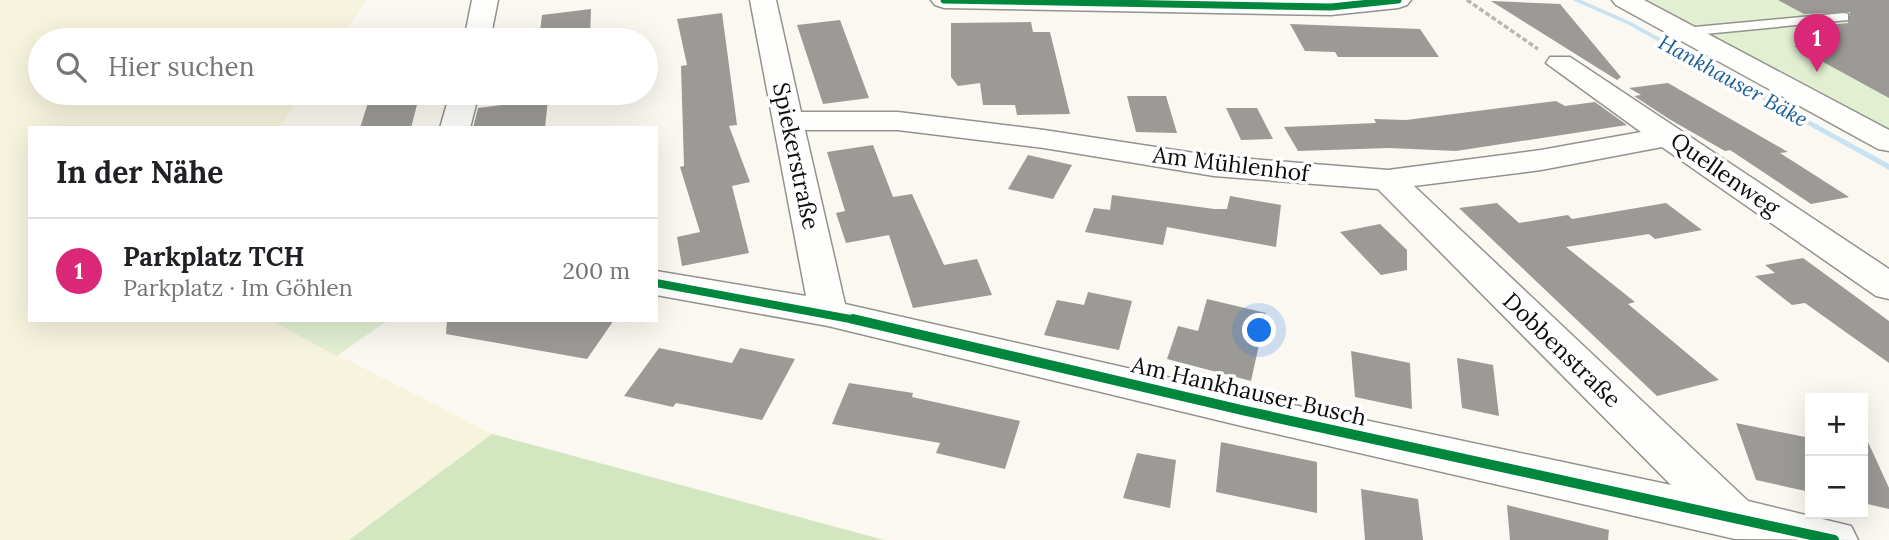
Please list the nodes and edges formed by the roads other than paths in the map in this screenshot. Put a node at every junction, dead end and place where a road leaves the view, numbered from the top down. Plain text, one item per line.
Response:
1 (485, 0) edge
2 (763, 0) edge
3 (944, 0) edge
4 (1398, 0) edge
5 (1625, 0) edge
6 (1844, 17) dead end
7 (479, 28) edge
8 (1684, 32) junction
9 (1560, 63) road end
10 (461, 105) edge
11 (790, 121) junction
12 (456, 126) edge
13 (1670, 136) junction
14 (1889, 142) edge
15 (1388, 180) junction
16 (658, 283) edge
17 (1889, 287) edge
18 (828, 313) junction
19 (1735, 519) junction
20 (1834, 540) edge

1 - 7 street
2 - 11 street, Spiekerstraße
3 - 4 street
5 - 8 street
6 - 8 lane
8 - 14 street
9 - 13 street, Quellenweg
10 - 12 street
11 - 15 street, Am Mühlenhof
11 - 18 street, Spiekerstraße
13 - 15 street, Am Mühlenhof
13 - 17 street, Quellenweg
15 - 19 street, Dobbenstraße
16 - 18 street, Am Hankhauser Busch
18 - 19 street, Am Hankhauser Busch
19 - 20 street, Am Hankhauser Busch

